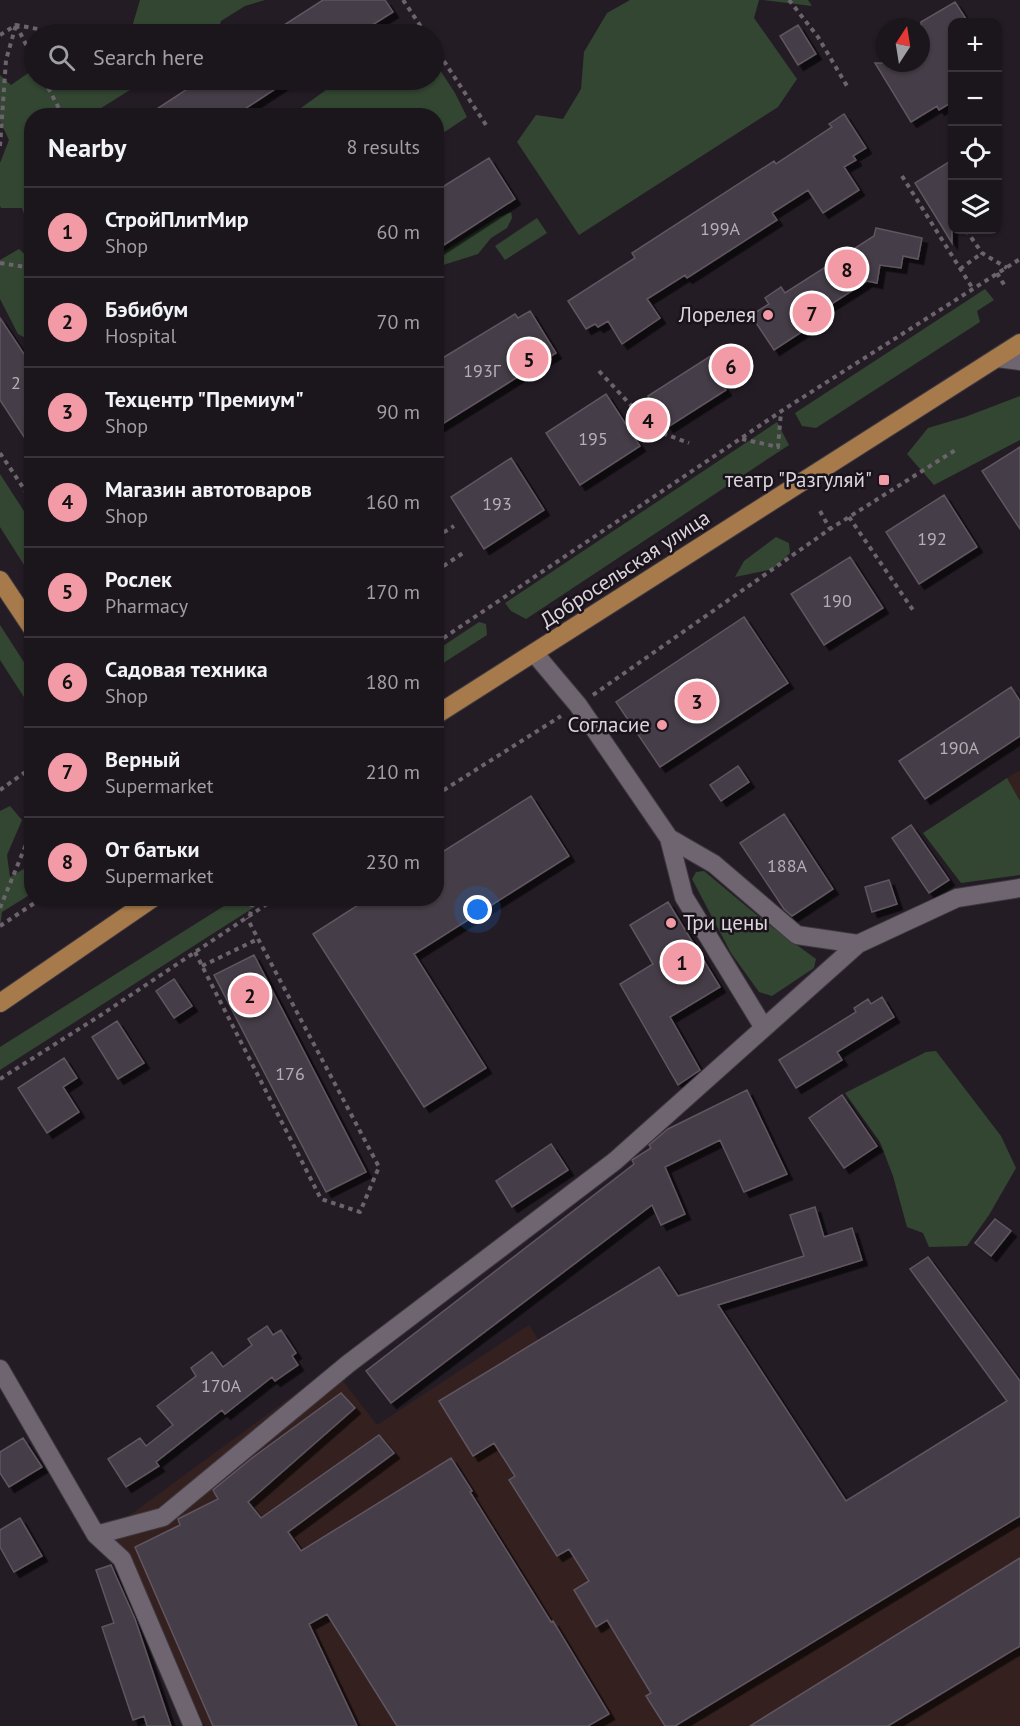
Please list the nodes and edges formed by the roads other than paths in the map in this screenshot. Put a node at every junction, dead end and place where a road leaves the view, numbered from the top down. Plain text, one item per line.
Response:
1 (1020, 343) edge
2 (997, 358) junction
3 (1020, 361) edge
4 (0, 580) edge
5 (24, 616) edge
6 (535, 654) junction
7 (444, 710) edge
8 (669, 838) junction
9 (1020, 888) edge
10 (141, 906) edge
11 (858, 944) junction
12 (0, 1003) edge
13 (764, 1028) junction
14 (0, 1369) edge
15 (96, 1535) junction
16 (193, 1726) edge

1 - 2 main road, Добросельская улица
2 - 3 street
2 - 6 main road, Добросельская улица
4 - 5 main road
6 - 7 main road, Добросельская улица
6 - 8 street
8 - 11 street
8 - 13 street
9 - 11 street
10 - 12 main road
11 - 13 street
13 - 15 street
14 - 15 street
15 - 16 street

